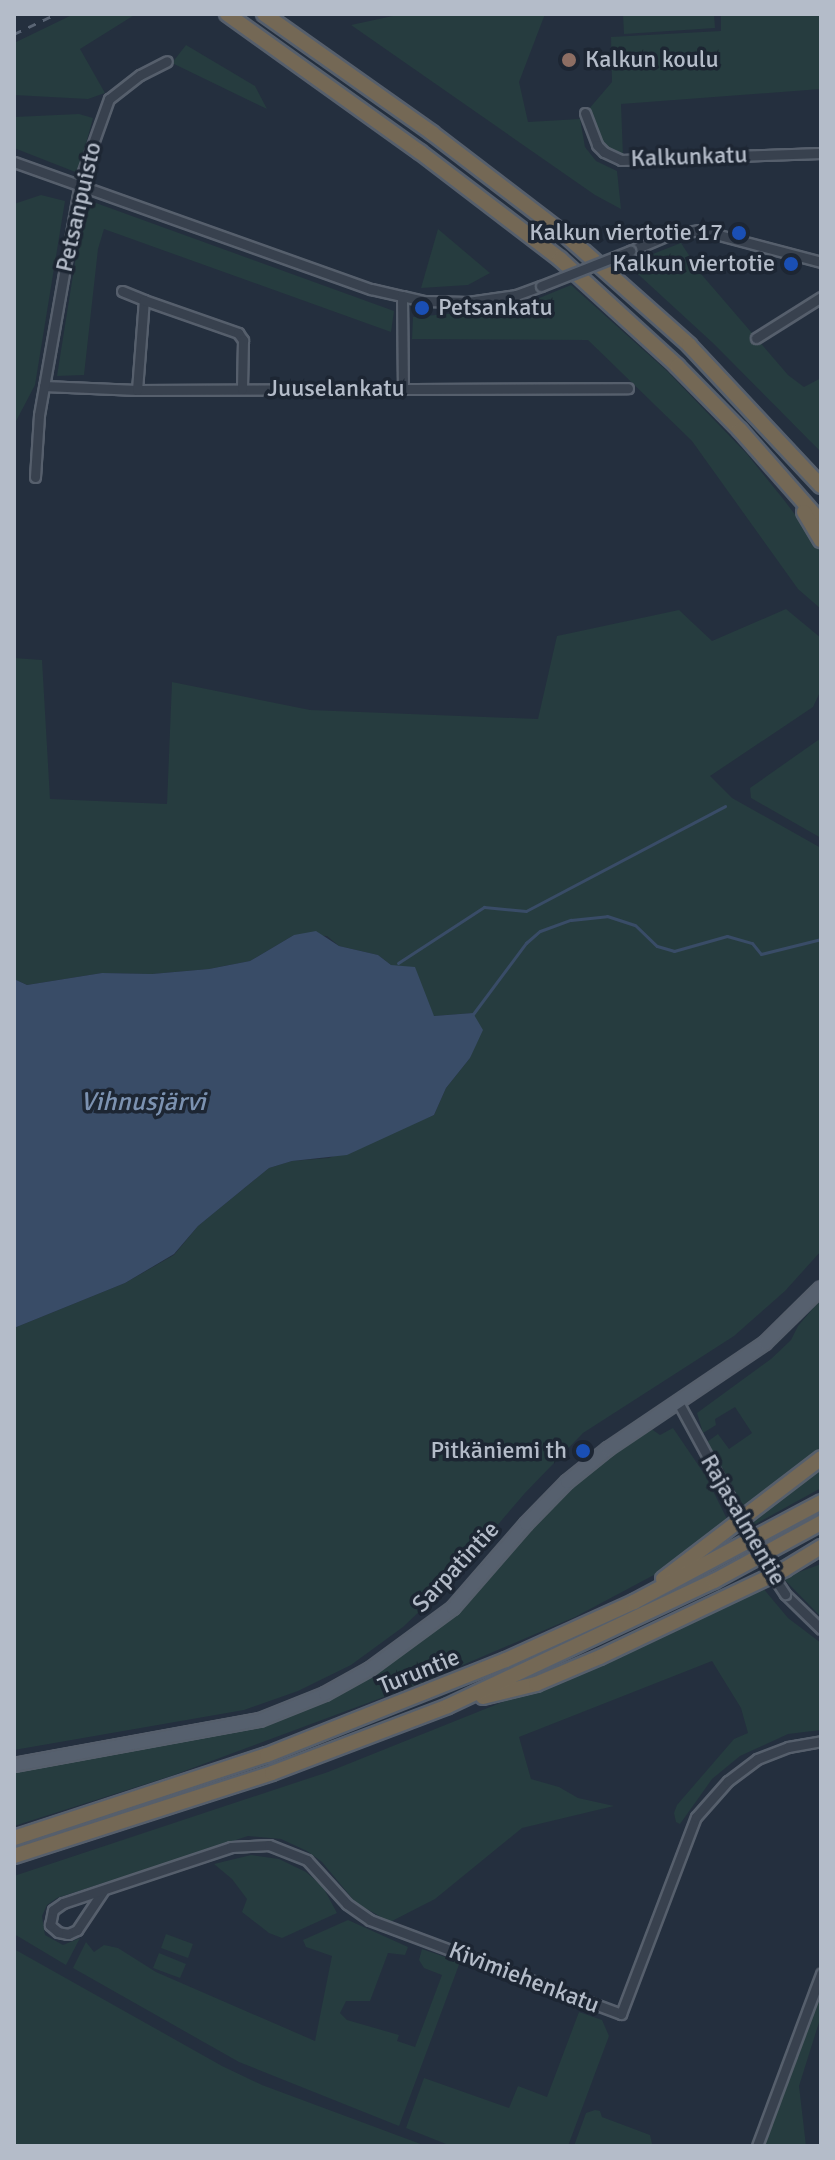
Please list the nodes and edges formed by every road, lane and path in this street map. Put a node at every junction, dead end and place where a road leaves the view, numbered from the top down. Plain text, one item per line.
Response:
1 (227, 14) edge
2 (264, 14) edge
3 (167, 61) dead end
4 (585, 113) dead end
5 (821, 153) edge
6 (14, 162) edge
7 (79, 184) junction
8 (821, 262) edge
9 (122, 291) dead end
10 (402, 296) junction
11 (821, 297) edge
12 (144, 300) junction
13 (756, 338) dead end
14 (44, 386) junction
15 (628, 388) dead end
16 (242, 389) junction
17 (403, 389) junction
18 (137, 390) junction
19 (35, 477) dead end
20 (784, 478) junction
21 (821, 486) edge
22 (821, 522) edge
23 (821, 540) edge
24 (821, 1288) edge
25 (678, 1402) junction
26 (821, 1458) edge
27 (821, 1502) edge
28 (821, 1523) edge
29 (821, 1547) edge
30 (821, 1558) edge
31 (785, 1569) junction
32 (634, 1602) junction
33 (821, 1629) edge
34 (448, 1706) junction
35 (821, 1741) edge
36 (14, 1765) edge
37 (14, 1838) edge
38 (14, 1856) edge
39 (103, 1891) junction
40 (821, 1974) edge
41 (757, 2146) edge

1 - 20 highway
2 - 21 highway
3 - 7 street, Petsanpuisto
4 - 5 street, Kalkunkatu
6 - 7 street
7 - 10 street
7 - 14 street, Petsanpuisto
8 - 10 street, bridge
9 - 12 street
10 - 17 street
11 - 13 street
12 - 16 street
12 - 18 street
14 - 18 street, Juuselankatu
14 - 19 street, Petsanpuisto
15 - 17 street, Juuselankatu
16 - 17 street, Juuselankatu
16 - 18 street, Juuselankatu
20 - 22 highway
20 - 23 highway
24 - 25 main road, Sarpatintie
25 - 33 street, Rajasalmentie, bridge
25 - 36 main road, Sarpatintie
26 - 32 highway
27 - 32 highway, Turuntie
28 - 34 highway, Turuntie
29 - 31 highway
30 - 31 highway
31 - 34 highway
32 - 37 highway, Turuntie
34 - 38 highway, Turuntie
35 - 39 street, Kivimiehenkatu
39 - 39 street, Kivimiehenkatu
40 - 41 street

